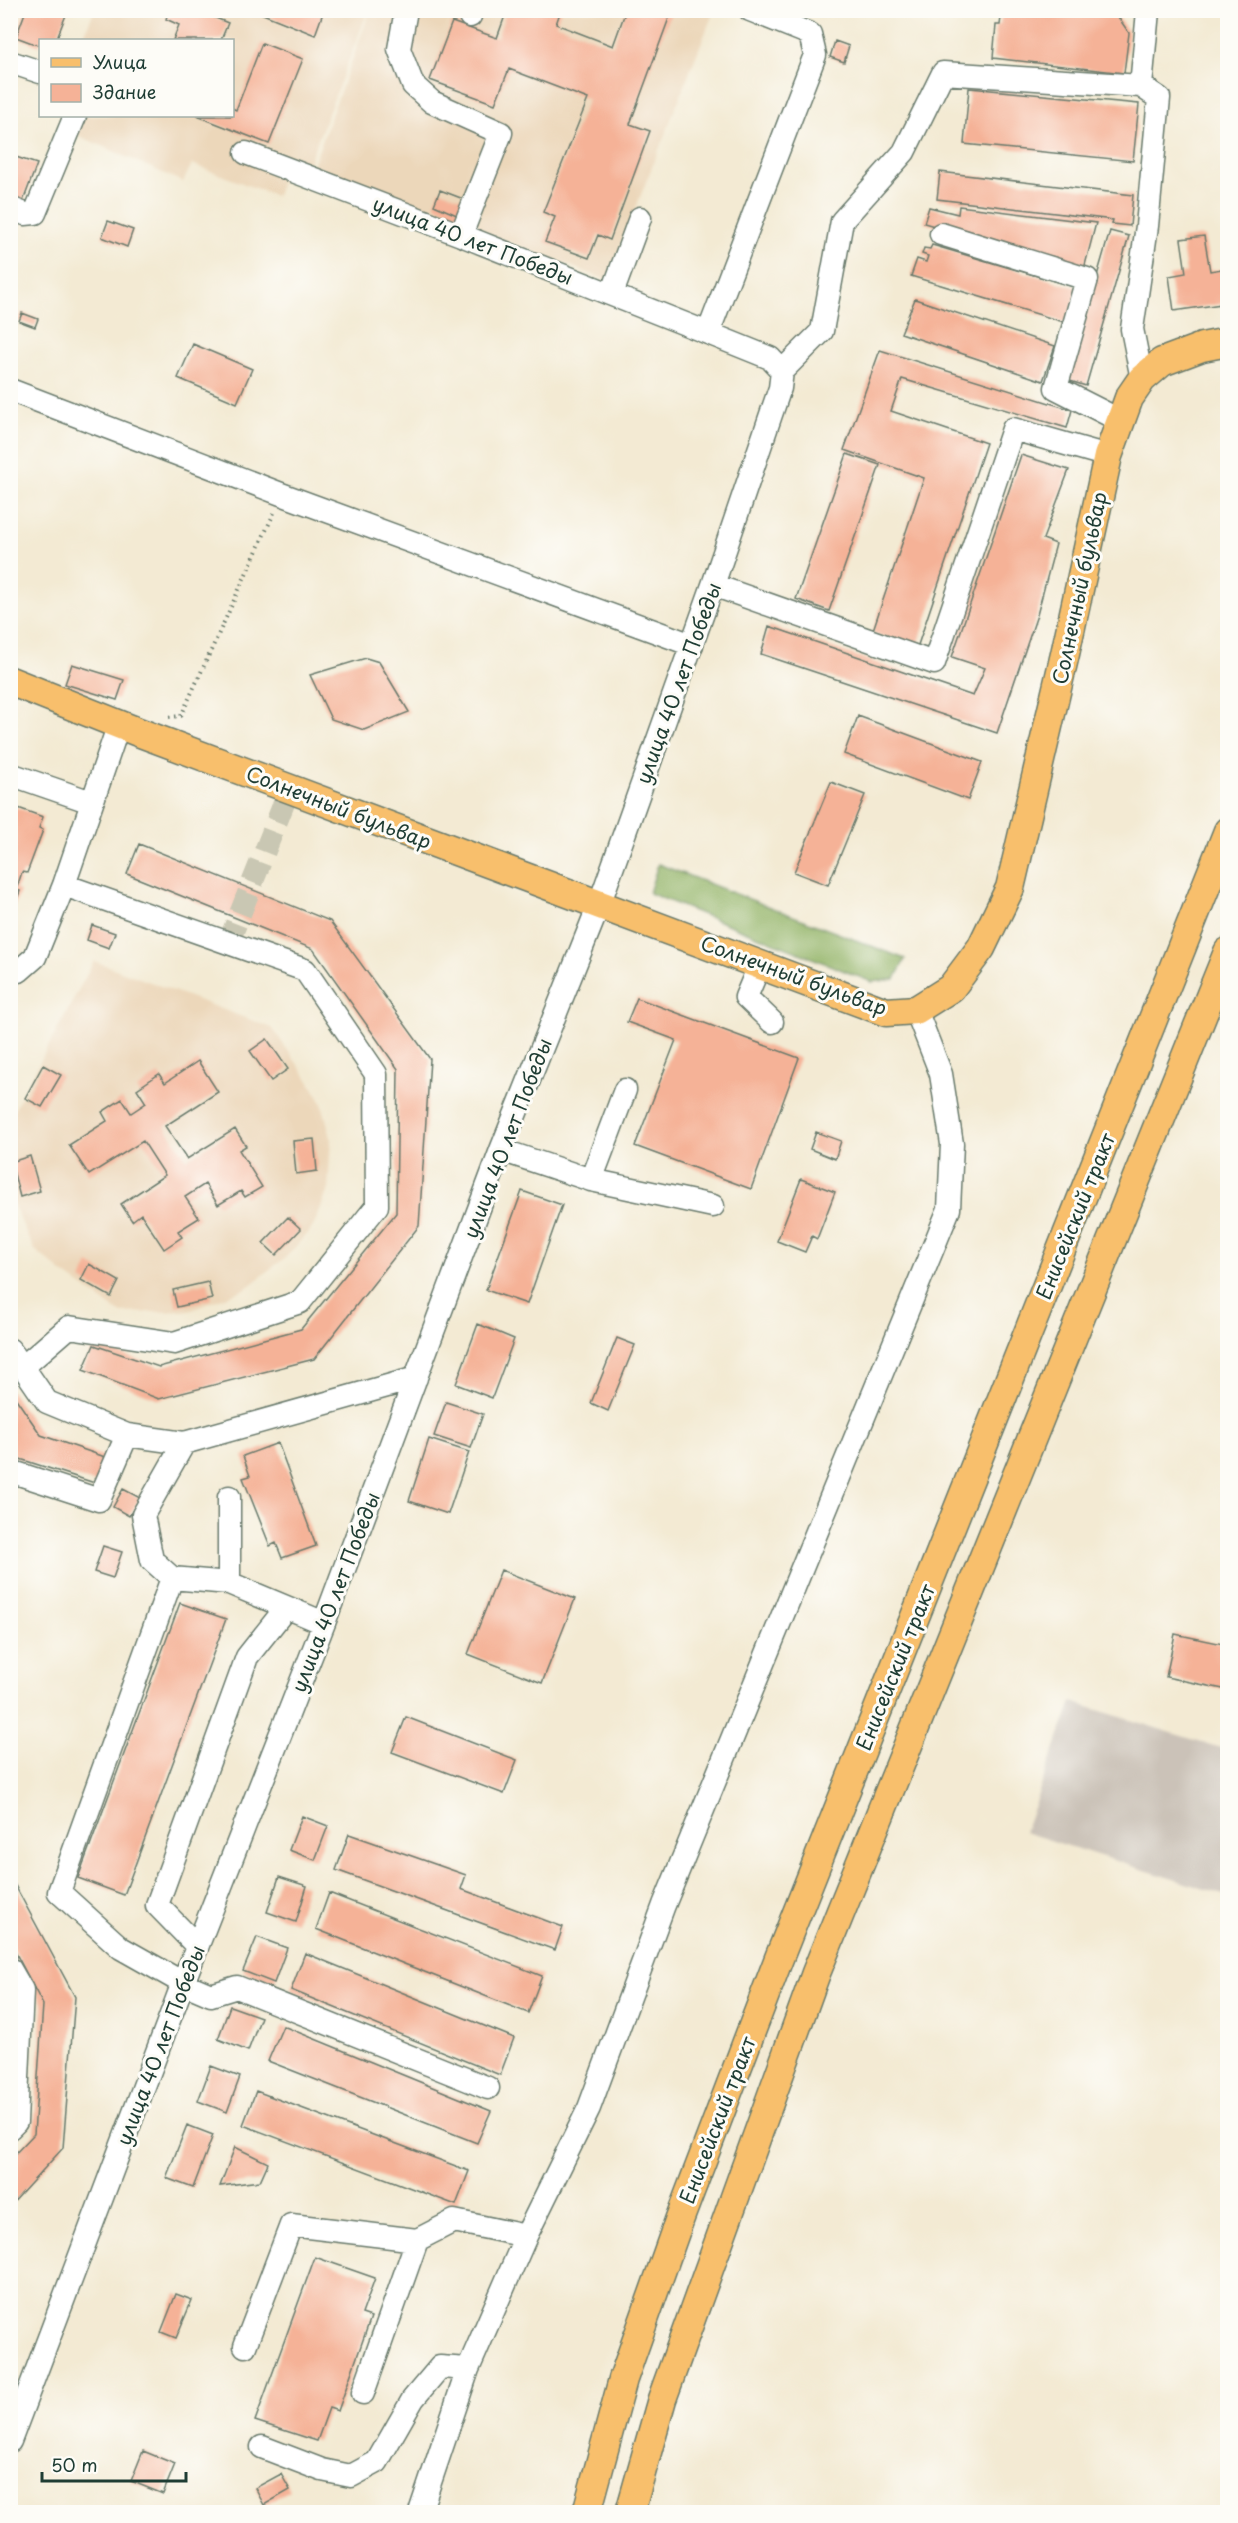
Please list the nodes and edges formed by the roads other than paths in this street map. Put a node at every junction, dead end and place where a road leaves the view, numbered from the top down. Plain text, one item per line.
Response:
1 (406, 10) edge
2 (750, 10) edge
3 (1148, 11) edge
4 (10, 62) edge
5 (39, 72) edge
6 (1142, 86) junction
7 (75, 117) edge
8 (246, 153) dead end
9 (10, 208) edge
10 (640, 218) dead end
11 (941, 234) dead end
12 (461, 235) junction
13 (612, 294) junction
14 (708, 333) junction
15 (1227, 342) edge
16 (782, 371) junction
17 (1142, 379) junction
18 (10, 390) edge
19 (1119, 420) junction
20 (1108, 456) junction
21 (713, 585) junction
22 (692, 645) junction
23 (10, 681) edge
24 (119, 724) junction
25 (10, 774) edge
26 (91, 802) junction
27 (1227, 831) edge
28 (64, 885) junction
29 (599, 905) junction
30 (1227, 952) edge
31 (760, 964) junction
32 (10, 968) edge
33 (916, 1010) junction
34 (772, 1022) dead end
35 (625, 1090) dead end
36 (501, 1150) junction
37 (591, 1180) junction
38 (712, 1206) dead end
39 (17, 1358) edge
40 (416, 1378) junction
41 (127, 1435) junction
42 (184, 1443) junction
43 (10, 1471) edge
44 (229, 1497) dead end
45 (172, 1578) junction
46 (229, 1583) junction
47 (286, 1608) junction
48 (324, 1623) junction
49 (197, 1946) junction
50 (10, 1969) edge
51 (183, 1983) junction
52 (488, 2088) dead end
53 (10, 2128) edge
54 (526, 2236) junction
55 (417, 2240) junction
56 (245, 2346) dead end
57 (468, 2369) junction
58 (363, 2393) dead end
59 (10, 2442) edge
60 (262, 2447) dead end
61 (420, 2512) edge
62 (587, 2512) edge
63 (630, 2512) edge

1 - 12 street
2 - 14 street
3 - 6 street
4 - 5 street
6 - 16 street
6 - 17 street
7 - 9 street
8 - 12 street, улица 40 лет Победы
10 - 13 street
11 - 19 street
12 - 13 street, улица 40 лет Победы
13 - 14 street, улица 40 лет Победы
14 - 16 street, улица 40 лет Победы
15 - 17 main road, Солнечный бульвар
16 - 21 street, улица 40 лет Победы
17 - 19 main road, Солнечный бульвар
18 - 22 street
19 - 20 main road, Солнечный бульвар
20 - 21 street
20 - 33 main road, Солнечный бульвар
21 - 22 street, улица 40 лет Победы
22 - 29 street, улица 40 лет Победы
23 - 24 main road, Солнечный бульвар
24 - 26 street
24 - 29 main road, Солнечный бульвар
25 - 26 street
26 - 28 street
27 - 62 main road, Енисейский тракт
28 - 32 street
28 - 39 street
29 - 31 main road, Солнечный бульвар
29 - 36 street, улица 40 лет Победы
30 - 63 main road, Енисейский тракт
31 - 33 main road, Солнечный бульвар
31 - 34 street
33 - 54 street
35 - 37 street
36 - 37 street
36 - 40 street, улица 40 лет Победы
37 - 38 street
39 - 41 street
40 - 42 street
40 - 48 street, улица 40 лет Победы
41 - 42 street
41 - 43 street
42 - 45 street
44 - 46 street
45 - 46 street
45 - 51 street
46 - 47 street
47 - 48 street
47 - 49 street
48 - 49 street, улица 40 лет Победы
49 - 51 street, улица 40 лет Победы
50 - 53 street
51 - 52 street
51 - 59 street, улица 40 лет Победы
54 - 55 street
54 - 57 street
55 - 56 street
55 - 58 street
57 - 60 street
57 - 61 street

